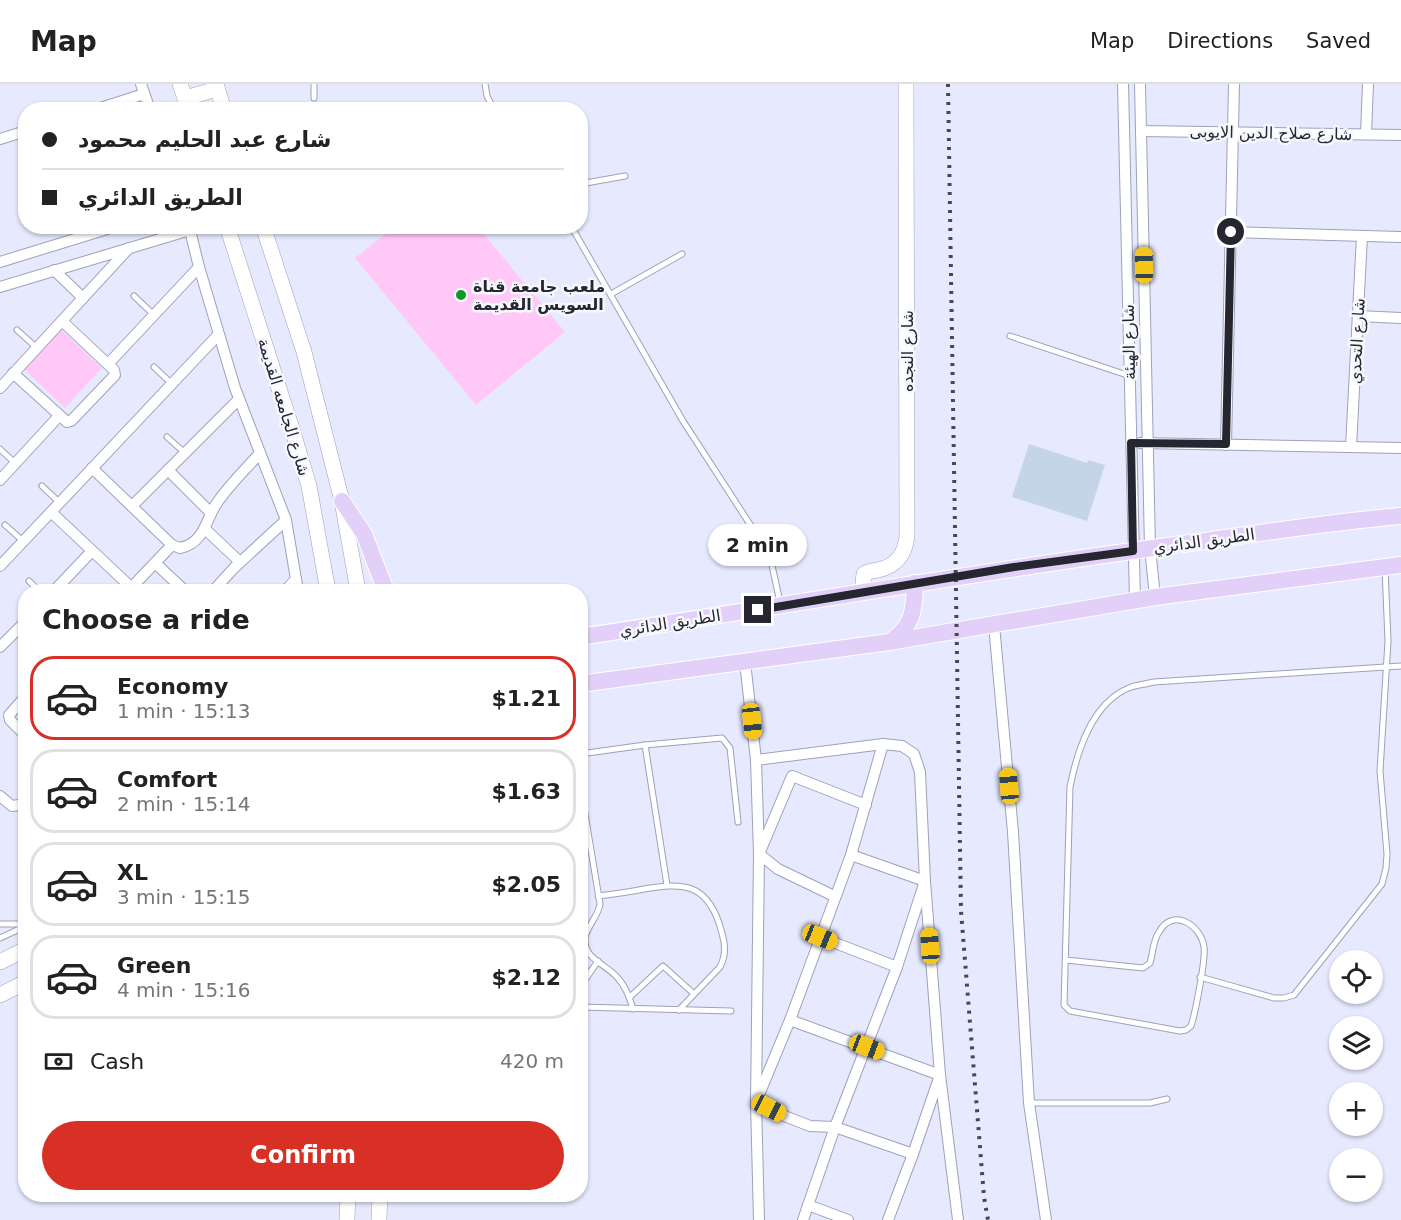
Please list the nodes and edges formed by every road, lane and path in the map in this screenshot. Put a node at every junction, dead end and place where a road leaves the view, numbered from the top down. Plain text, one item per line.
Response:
1 (314, 84) edge
2 (485, 84) edge
3 (906, 84) edge
4 (1124, 84) edge
5 (1140, 84) edge
6 (1234, 84) edge
7 (1368, 84) edge
8 (217, 86) edge
9 (143, 89) edge
10 (185, 97) edge
11 (315, 98) dead end
12 (113, 102) edge
13 (222, 102) edge
14 (490, 102) edge
15 (1141, 131) junction
16 (1233, 132) junction
17 (18, 133) edge
18 (1366, 134) junction
19 (1401, 135) edge
20 (0, 139) edge
21 (625, 177) dead end
22 (588, 182) edge
23 (1231, 232) junction
24 (91, 234) edge
25 (171, 234) edge
26 (191, 234) edge
27 (230, 234) edge
28 (265, 234) edge
29 (576, 234) edge
30 (1362, 236) junction
31 (1401, 237) edge
32 (129, 248) junction
33 (682, 254) dead end
34 (0, 262) edge
35 (199, 267) junction
36 (54, 270) junction
37 (0, 287) edge
38 (611, 294) junction
39 (134, 296) dead end
40 (83, 298) junction
41 (154, 315) junction
42 (1358, 316) junction
43 (1401, 318) edge
44 (62, 321) junction
45 (17, 330) dead end
46 (218, 334) junction
47 (1010, 336) dead end
48 (37, 348) junction
49 (108, 364) junction
50 (154, 367) dead end
51 (14, 373) junction
52 (1130, 376) junction
53 (172, 384) junction
54 (0, 388) edge
55 (239, 399) junction
56 (59, 416) junction
57 (167, 436) dead end
58 (1131, 443) junction
59 (1147, 443) junction
60 (1226, 444) junction
61 (1351, 447) junction
62 (1401, 448) edge
63 (0, 449) edge
64 (185, 453) junction
65 (260, 453) junction
66 (15, 464) junction
67 (92, 468) junction
68 (168, 470) junction
69 (0, 480) edge
70 (42, 486) dead end
71 (342, 501) junction
72 (60, 503) junction
73 (132, 506) junction
74 (51, 512) junction
75 (211, 513) junction
76 (1401, 516) edge
77 (285, 520) junction
78 (5, 525) dead end
79 (205, 529) junction
80 (23, 542) junction
81 (172, 545) junction
82 (1141, 549) junction
83 (92, 551) junction
84 (240, 562) junction
85 (155, 563) junction
86 (0, 566) edge
87 (1393, 566) edge
88 (296, 579) junction
89 (29, 581) dead end
90 (915, 583) junction
91 (32, 584) edge
92 (62, 584) edge
93 (128, 584) edge
94 (137, 584) edge
95 (178, 584) edge
96 (221, 584) edge
97 (291, 584) edge
98 (297, 584) edge
99 (327, 584) edge
100 (357, 584) edge
101 (383, 584) edge
102 (862, 592) junction
103 (1155, 597) junction
104 (1135, 601) junction
105 (781, 607) junction
106 (994, 625) junction
107 (18, 629) edge
108 (588, 636) edge
109 (889, 642) junction
110 (0, 647) edge
111 (745, 662) junction
112 (1387, 666) junction
113 (1401, 666) edge
114 (588, 683) edge
115 (18, 704) edge
116 (18, 728) edge
117 (884, 744) junction
118 (645, 745) junction
119 (588, 753) edge
120 (789, 756) junction
121 (756, 760) junction
122 (792, 776) junction
123 (0, 796) edge
124 (866, 804) junction
125 (18, 805) edge
126 (738, 822) dead end
127 (588, 834) edge
128 (759, 854) junction
129 (851, 855) junction
130 (925, 881) junction
131 (668, 885) junction
132 (598, 896) junction
133 (834, 896) junction
134 (0, 924) edge
135 (18, 925) edge
136 (18, 929) edge
137 (588, 933) edge
138 (820, 937) junction
139 (0, 938) edge
140 (588, 952) edge
141 (18, 953) edge
142 (1066, 960) junction
143 (598, 961) junction
144 (0, 962) edge
145 (897, 968) junction
146 (588, 975) edge
147 (1200, 977) junction
148 (18, 986) edge
149 (693, 993) junction
150 (0, 995) edge
151 (630, 997) junction
152 (588, 1007) edge
153 (633, 1009) junction
154 (679, 1010) junction
155 (731, 1011) dead end
156 (790, 1020) junction
157 (867, 1047) junction
158 (940, 1075) junction
159 (1167, 1100) dead end
160 (756, 1102) junction
161 (1029, 1103) junction
162 (835, 1127) junction
163 (913, 1154) junction
164 (348, 1202) edge
165 (380, 1202) edge
166 (808, 1205) junction
167 (347, 1220) edge
168 (379, 1220) edge
169 (759, 1220) edge
170 (803, 1220) edge
171 (848, 1220) edge
172 (888, 1220) edge
173 (958, 1220) edge
174 (1046, 1220) edge

1 - 11 lane
2 - 14 lane
3 - 102 main road, شارع النجده
4 - 52 street, شارع الهيئة
5 - 15 street, شارع الهيئة
6 - 16 street
7 - 18 street
8 - 10 main road
8 - 13 main road
9 - 12 street
15 - 16 street, شارع صلاح الدين الايوبى
15 - 59 street, شارع الهيئة
16 - 18 street, شارع صلاح الدين الايوبى
16 - 23 street
17 - 20 street
18 - 19 street, شارع صلاح الدين الايوبى
21 - 22 lane
23 - 30 street
23 - 60 street
24 - 34 street
25 - 32 street
26 - 35 street
27 - 99 main road, شارع الجامعه القديمة
28 - 71 main road, شارع الجامعه القديمة
29 - 38 lane
30 - 31 street
30 - 42 street, شارع التحدي
32 - 36 street
32 - 40 street
33 - 38 lane
35 - 41 street
35 - 46 street
36 - 37 street
36 - 40 street
38 - 105 lane
39 - 41 lane
40 - 44 street
41 - 49 street
42 - 43 street
42 - 61 street, شارع التحدي
44 - 48 street
44 - 49 street
45 - 48 lane
46 - 53 street
46 - 55 street
47 - 52 lane
48 - 51 street
49 - 56 street
50 - 53 lane
51 - 54 street
51 - 56 street
52 - 58 street, شارع الهيئة
53 - 67 street
55 - 64 street
55 - 65 street
56 - 66 street
57 - 64 lane
58 - 59 street
58 - 82 street, شارع الهيئة
59 - 60 street
59 - 82 street, شارع الهيئة
60 - 61 street
61 - 62 street
63 - 66 lane
64 - 68 street
65 - 75 street
65 - 77 street
66 - 69 street
67 - 72 street
67 - 73 street
68 - 73 street
68 - 75 street
70 - 72 lane
71 - 100 main road, شارع الجامعه القديمة
71 - 101 main road
72 - 74 street
73 - 81 street
74 - 80 street
74 - 83 street
75 - 79 street
76 - 82 main road, الطريق الدائري
77 - 84 street
77 - 88 street
78 - 80 lane
79 - 81 street
79 - 84 street
80 - 86 street
81 - 85 street
82 - 90 main road, الطريق الدائري
82 - 103 street, شارع الهيئة
82 - 104 street, شارع الهيئة
83 - 92 street
83 - 93 street
84 - 96 street
85 - 94 street
85 - 95 street
87 - 103 main road
87 - 112 lane
88 - 97 street
88 - 98 street
89 - 91 lane
90 - 102 main road, الطريق الدائري
90 - 109 main road
102 - 105 main road, الطريق الدائري
103 - 104 main road
104 - 106 main road
105 - 108 main road, الطريق الدائري
106 - 109 main road
106 - 161 street
107 - 110 street
109 - 111 main road
111 - 114 main road
111 - 121 street
112 - 113 lane
112 - 142 lane
112 - 147 lane
115 - 116 street
117 - 120 street
117 - 124 street
117 - 130 street
118 - 119 lane
118 - 126 lane
118 - 131 lane
120 - 121 street
120 - 122 street
121 - 128 street
122 - 124 street
122 - 128 street
123 - 125 street
124 - 129 street
127 - 132 lane
128 - 133 street
128 - 160 street
129 - 130 street
129 - 133 street
130 - 145 street
130 - 158 street
131 - 132 lane
131 - 149 lane
132 - 137 lane
133 - 138 street
134 - 135 lane
136 - 139 lane
138 - 145 street
138 - 156 street
140 - 143 lane
141 - 144 main road
142 - 147 lane
142 - 147 lane
143 - 146 lane
143 - 151 lane
145 - 157 street
148 - 150 main road
149 - 151 lane
149 - 154 lane
151 - 153 lane
152 - 153 lane
153 - 154 lane
154 - 155 lane
156 - 157 street
156 - 160 street
157 - 158 street
157 - 162 street
158 - 163 street
158 - 173 street
159 - 161 lane
160 - 162 street
160 - 169 street
161 - 174 street
162 - 163 street
162 - 166 street
163 - 172 street
164 - 167 main road
165 - 168 main road
166 - 170 street
166 - 171 street

